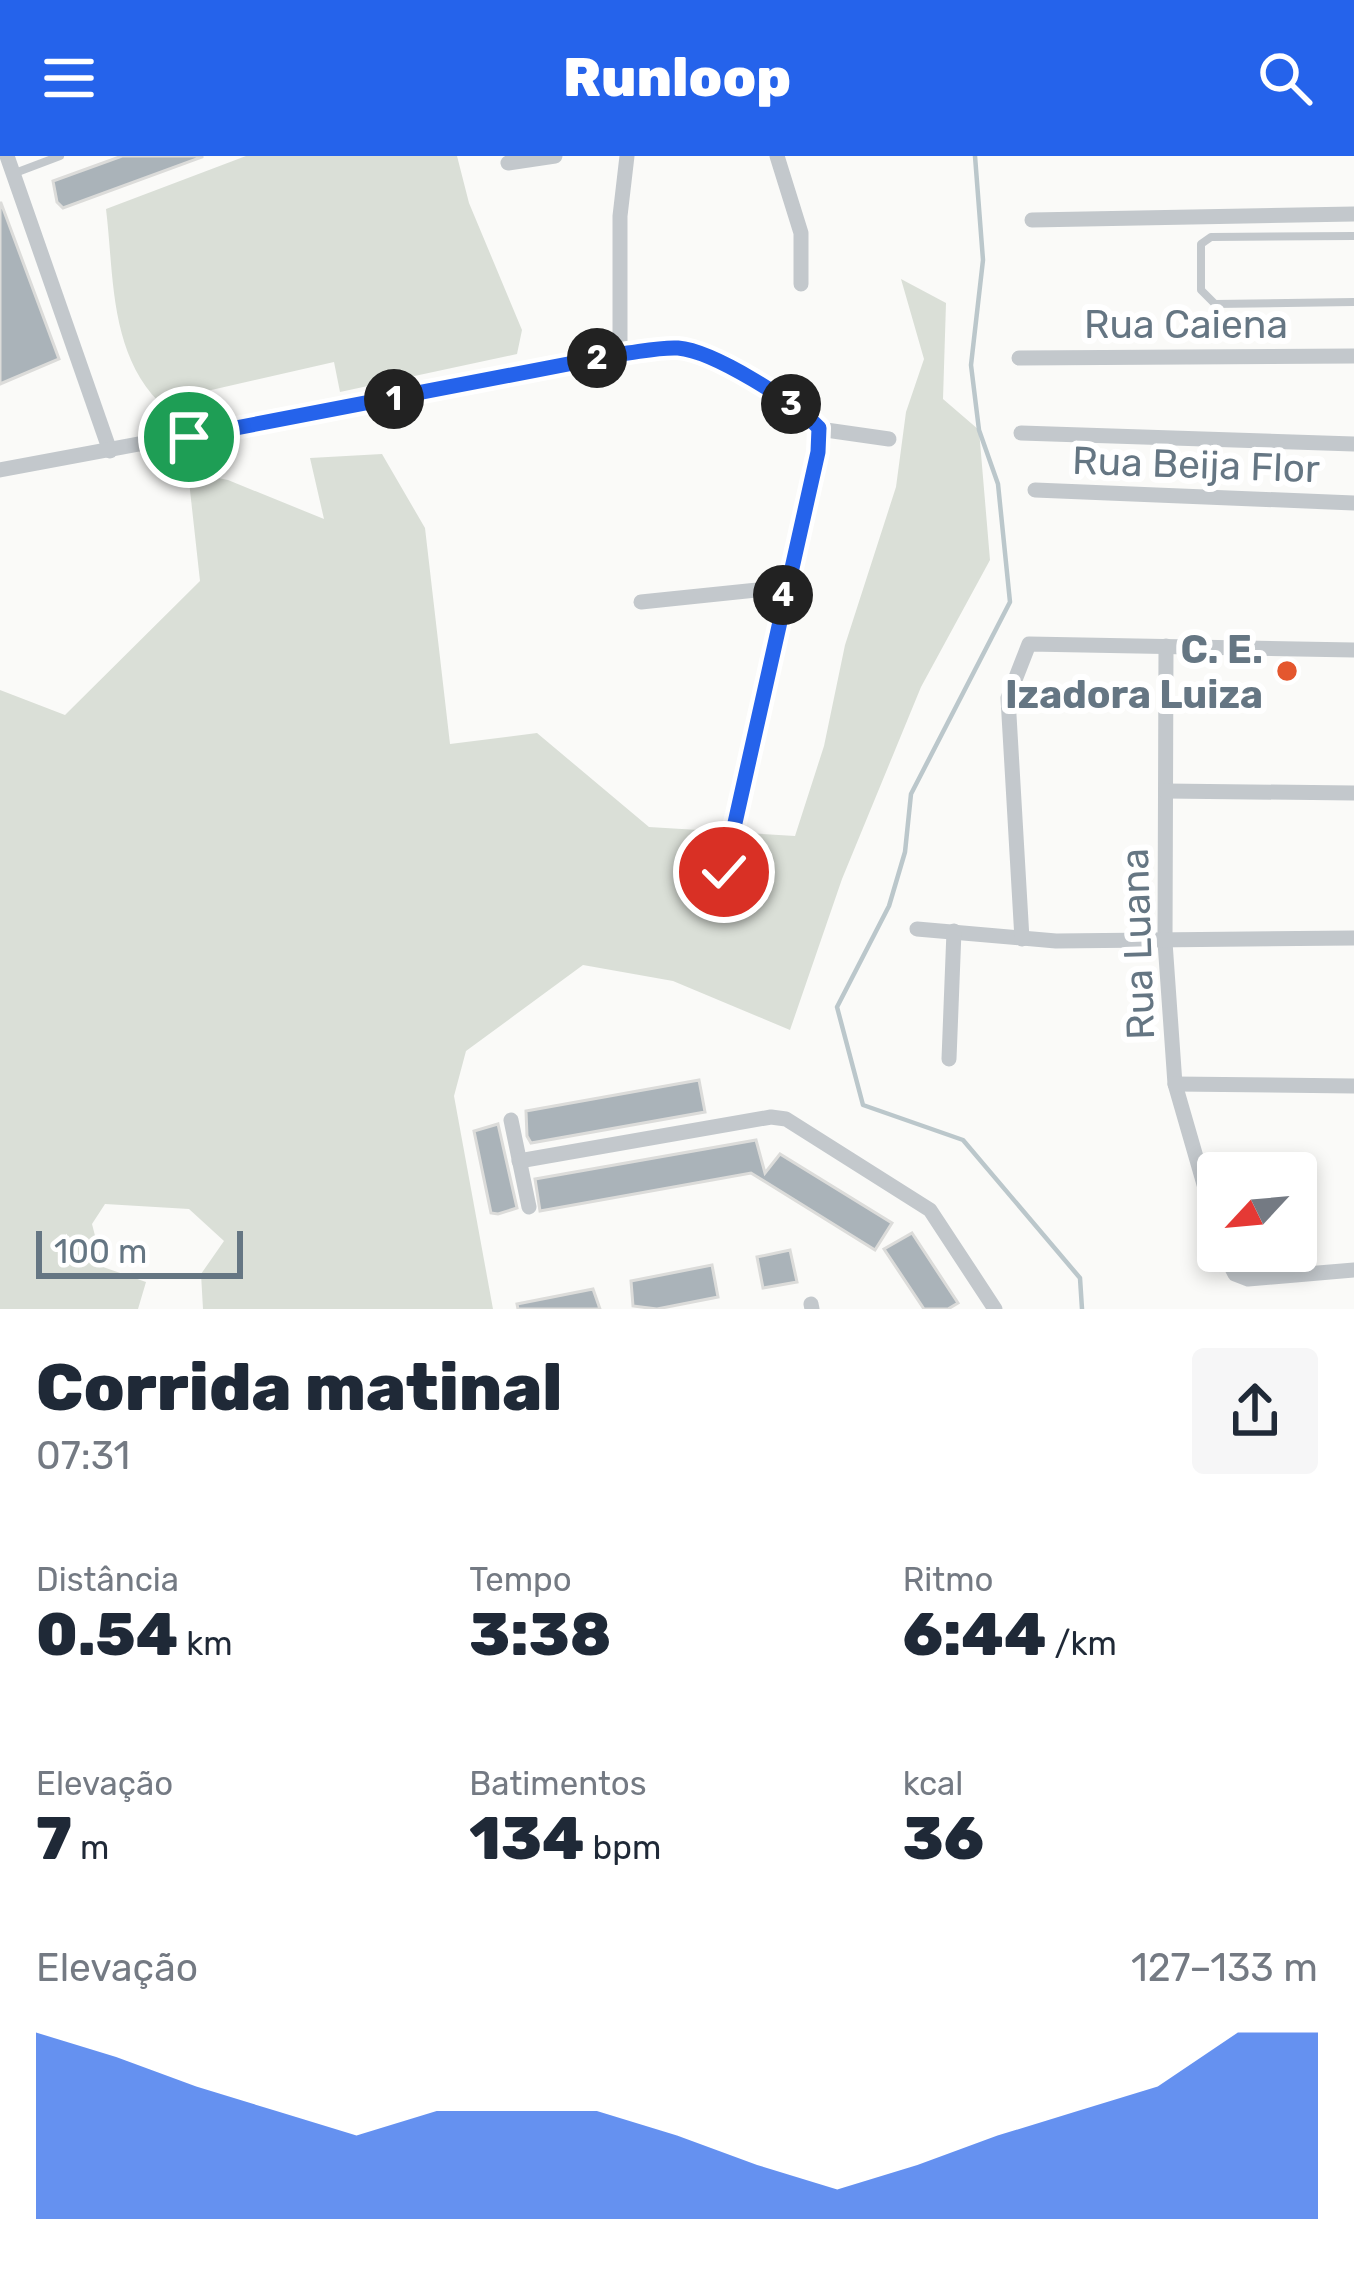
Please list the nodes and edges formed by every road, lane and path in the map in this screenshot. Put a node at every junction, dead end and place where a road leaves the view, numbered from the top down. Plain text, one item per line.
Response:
1 (7, 156) edge
2 (60, 156) edge
3 (555, 156) edge
4 (627, 156) edge
5 (777, 156) edge
6 (508, 163) dead end
7 (13, 174) junction
8 (1354, 214) edge
9 (1032, 220) dead end
10 (1354, 236) edge
11 (801, 284) dead end
12 (1354, 302) edge
13 (620, 354) junction
14 (1354, 356) edge
15 (1019, 358) dead end
16 (819, 428) junction
17 (1021, 433) dead end
18 (890, 439) dead end
19 (1354, 444) edge
20 (110, 451) junction
21 (0, 470) edge
22 (1035, 490) dead end
23 (1354, 502) edge
24 (785, 586) junction
25 (640, 602) dead end
26 (1166, 646) junction
27 (1354, 650) edge
28 (1166, 791) junction
29 (1354, 793) edge
30 (724, 872) dead end
31 (917, 929) dead end
32 (954, 931) junction
33 (1354, 938) edge
34 (1022, 939) junction
35 (1165, 942) junction
36 (949, 1059) dead end
37 (1175, 1084) junction
38 (1354, 1086) edge
39 (511, 1120) dead end
40 (1197, 1160) edge
41 (519, 1161) junction
42 (529, 1207) dead end
43 (1354, 1270) edge
44 (1234, 1272) edge
45 (995, 1309) edge

1 - 7 street
2 - 7 lane
3 - 6 street
4 - 13 street
5 - 11 street
7 - 20 street
8 - 9 street
10 - 12 lane
13 - 16 street
13 - 20 street
14 - 15 street, Rua Caiena
16 - 18 street
16 - 24 street
17 - 19 street
20 - 21 street
22 - 23 street, Rua Beija Flor
24 - 25 street
24 - 30 street
26 - 27 street
26 - 28 street, Rua Luana
26 - 34 street
28 - 29 street
28 - 35 street, Rua Luana
31 - 32 street
32 - 34 street
32 - 36 street
33 - 35 street
34 - 35 street
35 - 37 street, Rua Luana
37 - 38 street
37 - 40 street, Rua Luana
39 - 41 street
41 - 42 street
41 - 45 street
43 - 44 street

